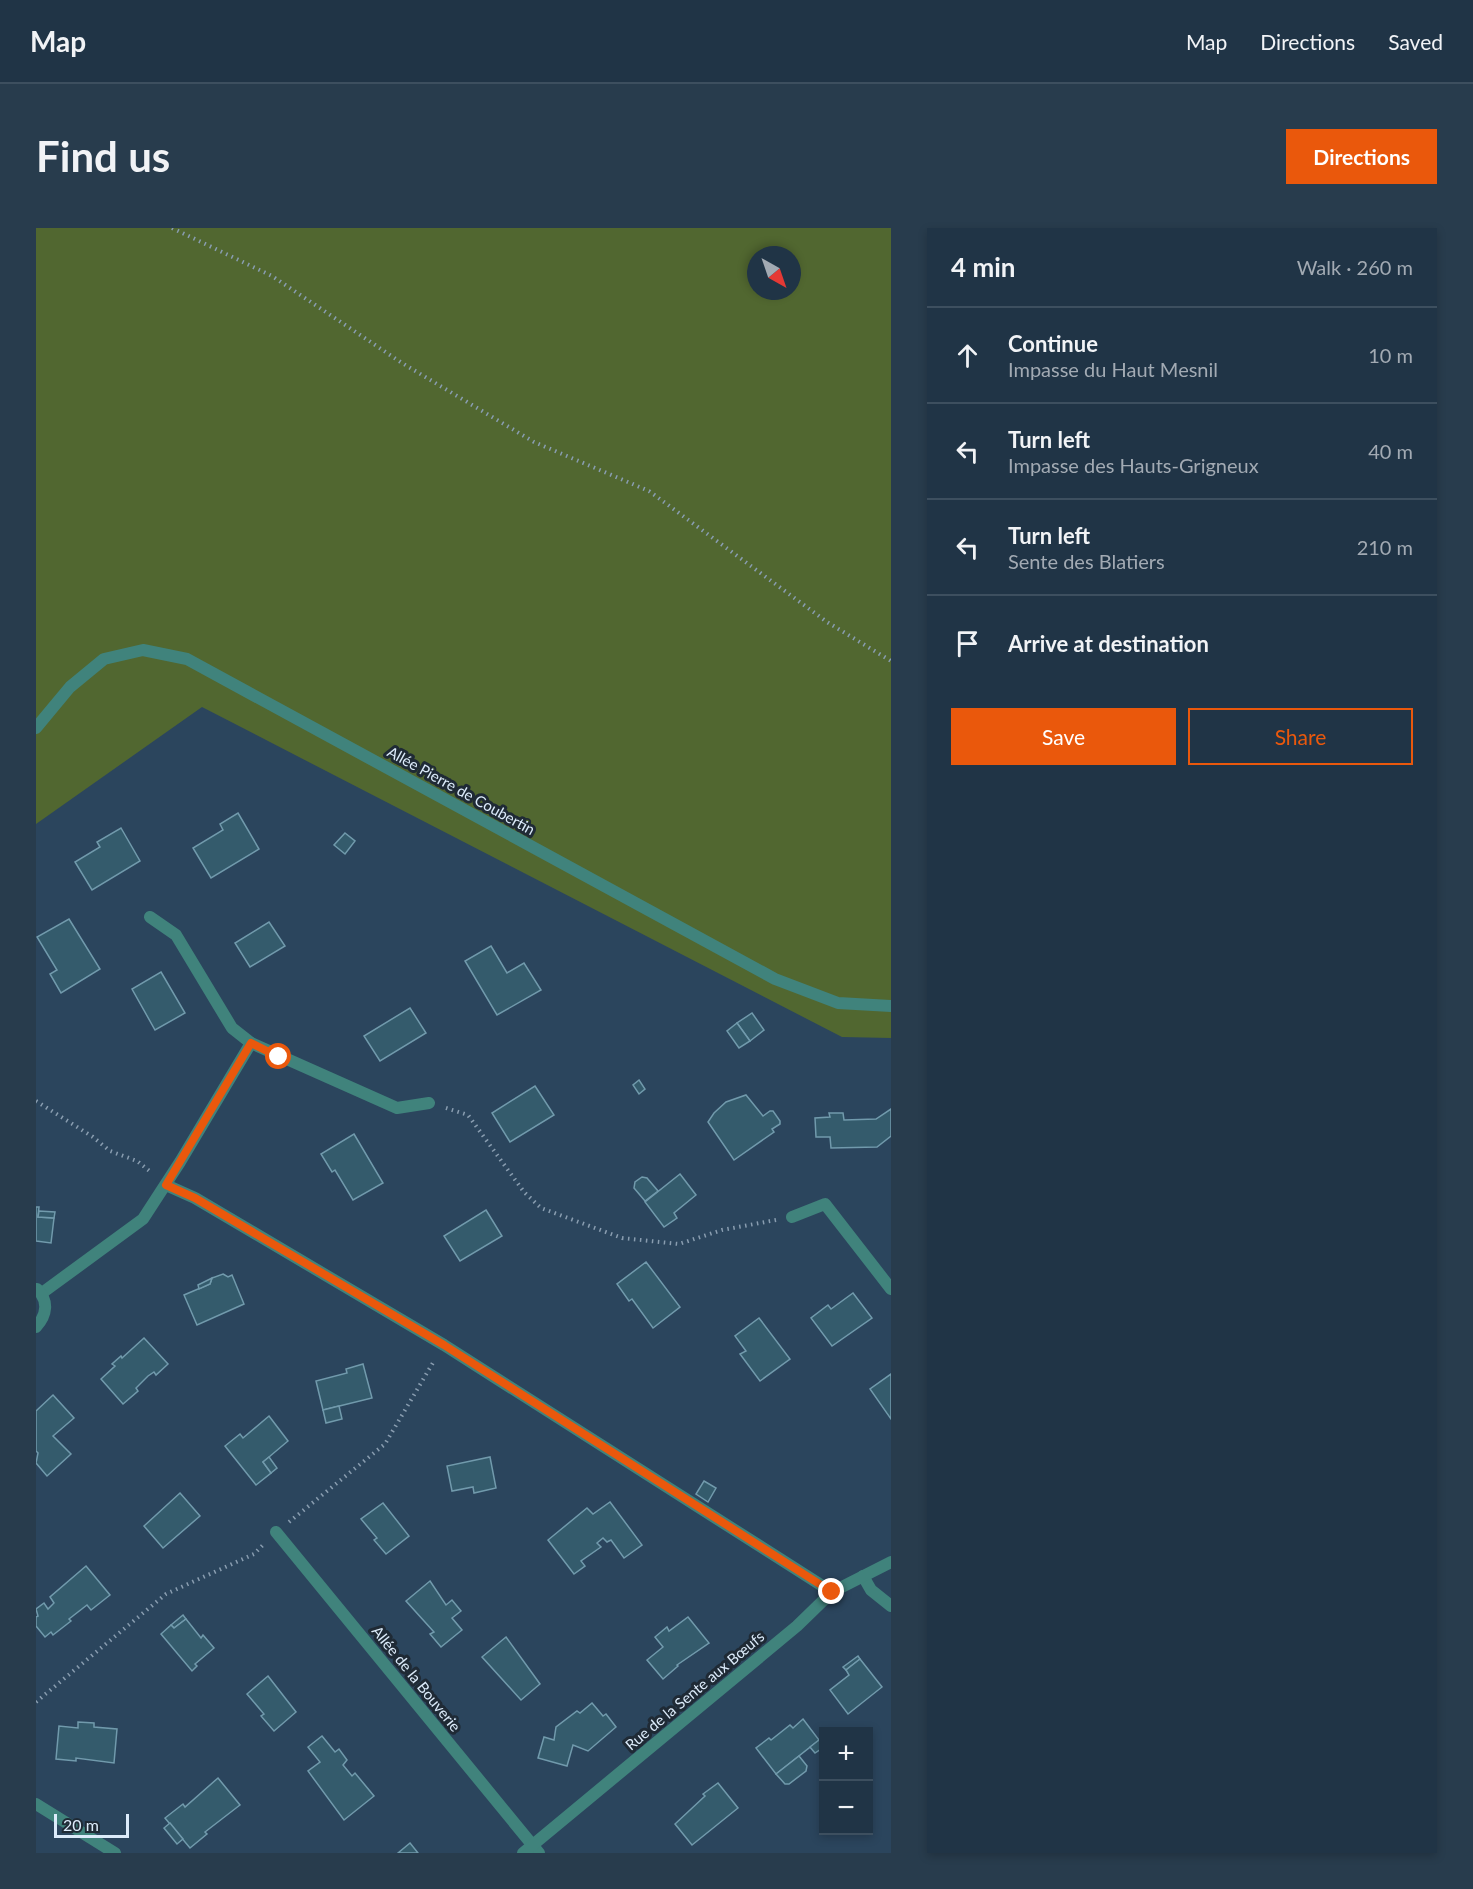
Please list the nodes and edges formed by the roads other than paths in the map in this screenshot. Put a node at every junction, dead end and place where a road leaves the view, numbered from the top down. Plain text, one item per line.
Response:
1 (36, 728) edge
2 (150, 916) dead end
3 (891, 1006) edge
4 (251, 1043) junction
5 (429, 1103) road end
6 (166, 1185) junction
7 (792, 1217) road end
8 (891, 1289) edge
9 (39, 1290) edge
10 (36, 1327) edge
11 (276, 1532) road end
12 (891, 1562) edge
13 (863, 1576) junction
14 (832, 1592) junction
15 (891, 1606) edge
16 (36, 1804) edge
17 (531, 1850) edge
18 (115, 1853) edge

1 - 3 street, Allée Pierre de Coubertin
2 - 4 street
4 - 5 street
4 - 6 street
6 - 9 street
6 - 14 street
7 - 8 street
9 - 10 street
11 - 17 street, Allée de la Bouverie
12 - 13 street, Rue de la Sente aux Bœufs
13 - 14 street, Rue de la Sente aux Bœufs
13 - 15 street
14 - 17 street, Rue de la Sente aux Bœufs
16 - 18 street

